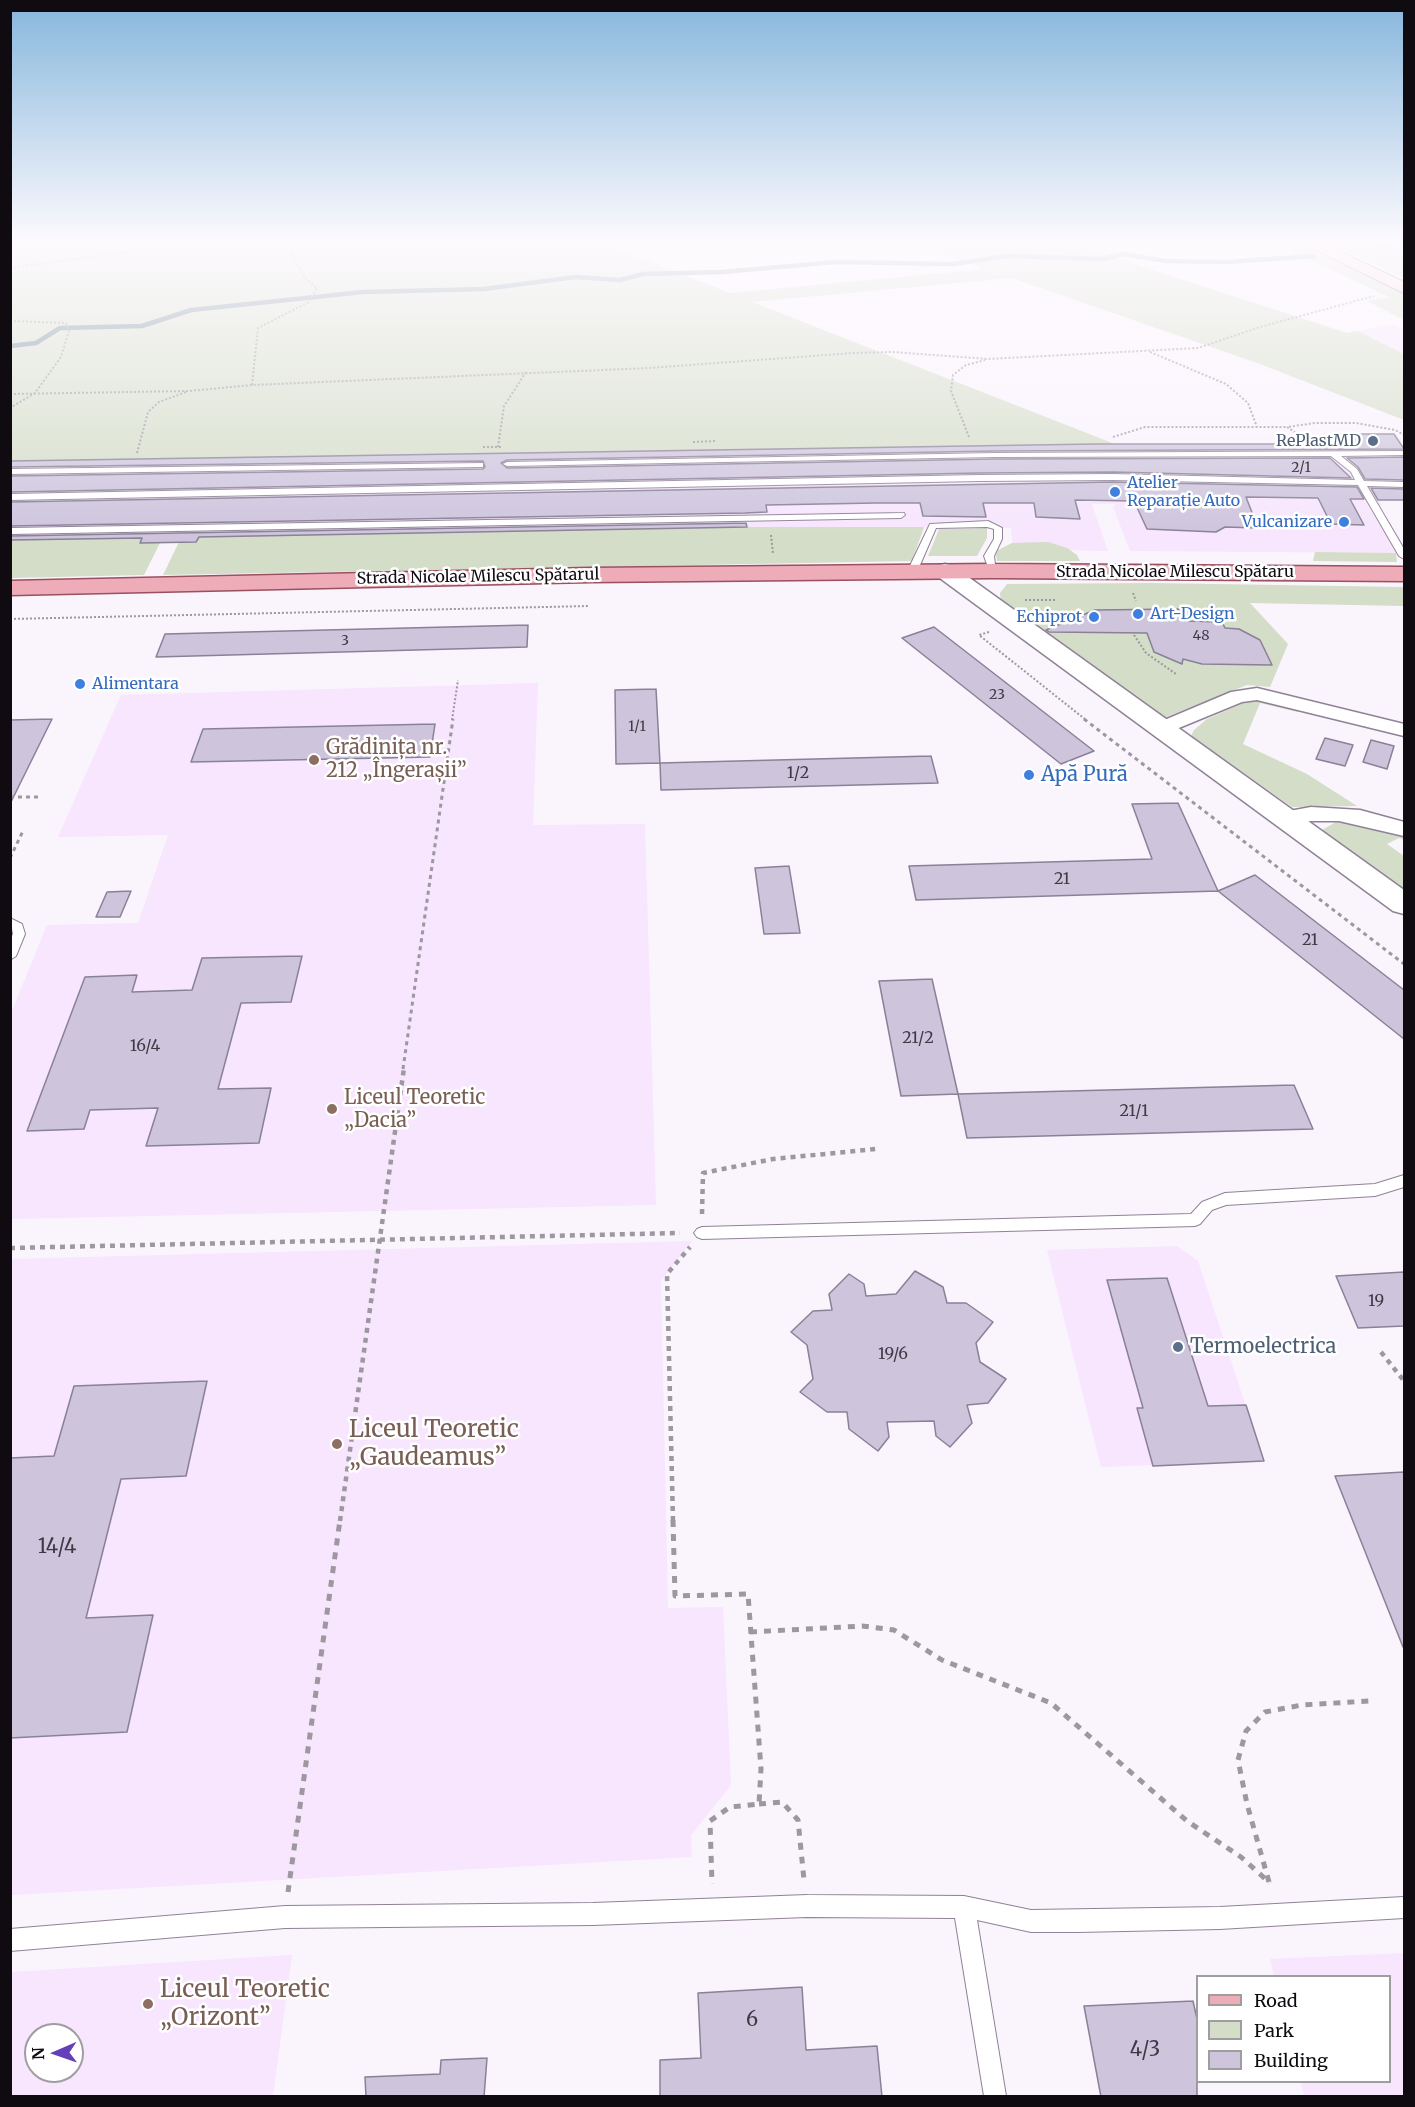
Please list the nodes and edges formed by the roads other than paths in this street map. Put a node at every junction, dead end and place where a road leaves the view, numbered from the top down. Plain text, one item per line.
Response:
1 (1404, 453) edge
2 (1334, 454) junction
3 (507, 464) dead end
4 (480, 465) dead end
5 (10, 472) edge
6 (1362, 483) junction
7 (1404, 484) edge
8 (10, 497) edge
9 (901, 515) dead end
10 (10, 531) edge
11 (1404, 556) edge
12 (945, 571) junction
13 (993, 571) junction
14 (912, 572) junction
15 (1404, 574) edge
16 (10, 588) edge
17 (1162, 728) junction
18 (1404, 730) edge
19 (1286, 819) junction
20 (1404, 829) edge
21 (1404, 904) edge
22 (10, 922) edge
23 (10, 956) edge
24 (1404, 1181) edge
25 (702, 1233) road end
26 (964, 1907) junction
27 (1404, 1908) edge
28 (10, 1940) edge
29 (995, 2097) edge

1 - 2 lane
2 - 3 lane
2 - 6 lane
4 - 5 lane
6 - 7 lane
6 - 8 lane
6 - 11 lane
9 - 10 lane
12 - 13 main road, Strada Nicolae Milescu Spătaru
12 - 14 main road, Strada Nicolae Milescu Spătarul
12 - 17 street
13 - 14 lane
13 - 15 main road, Strada Nicolae Milescu Spătaru
14 - 16 main road, Strada Nicolae Milescu Spătarul
17 - 18 street
17 - 19 street
19 - 20 street
19 - 21 street
22 - 23 lane
24 - 25 lane
26 - 27 lane
26 - 28 lane
26 - 29 lane

